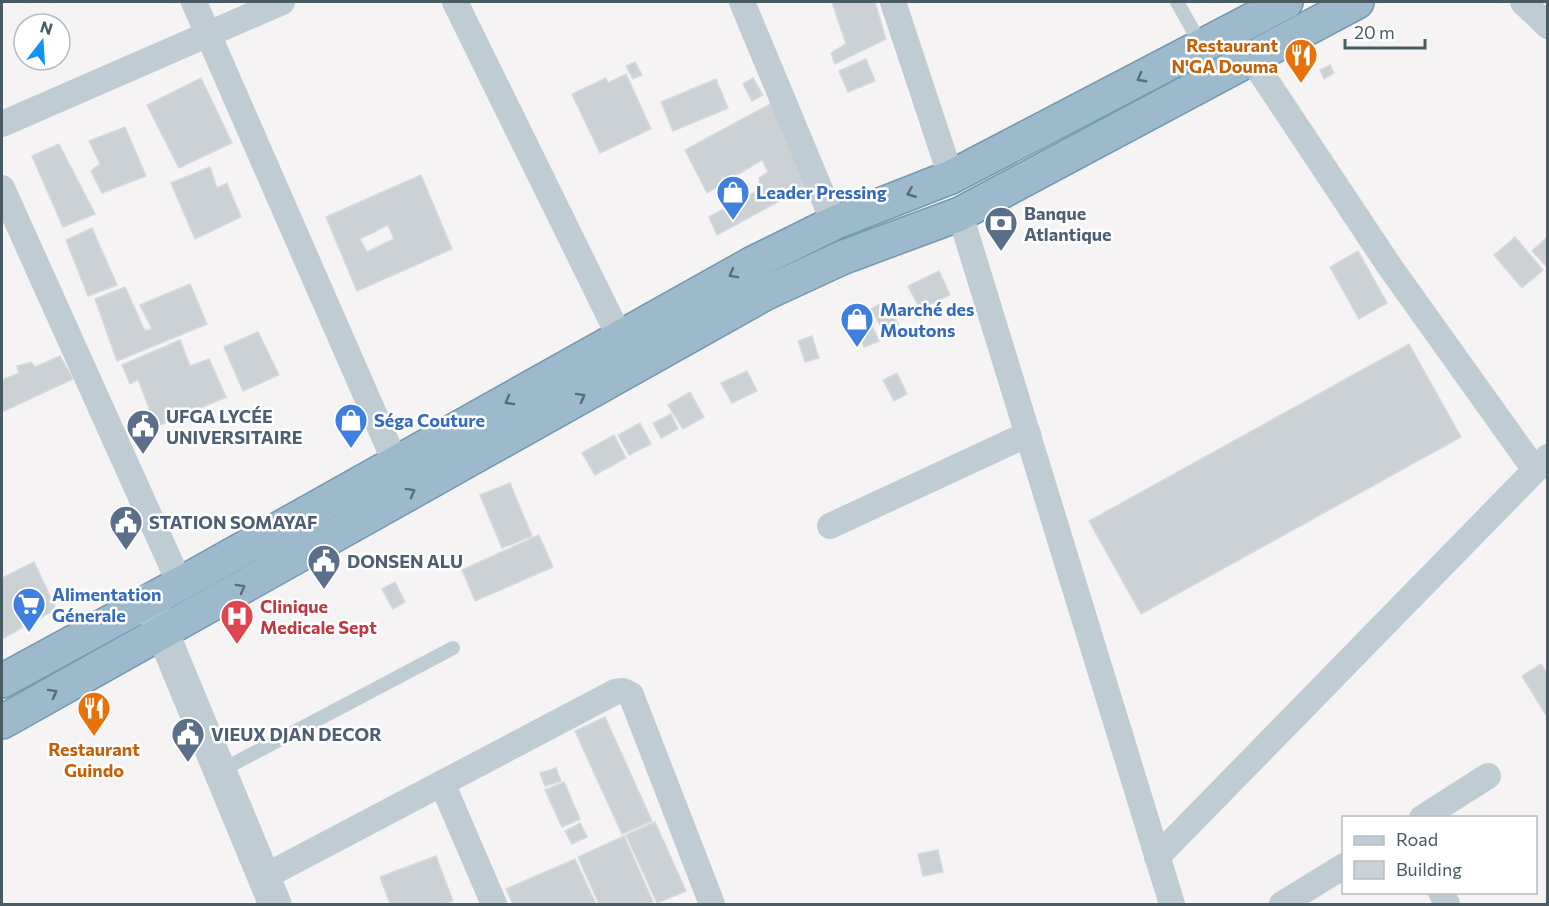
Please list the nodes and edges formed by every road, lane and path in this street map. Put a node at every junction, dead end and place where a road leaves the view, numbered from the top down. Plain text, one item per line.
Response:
1 (194, 2) edge
2 (282, 2) edge
3 (455, 2) edge
4 (742, 2) edge
5 (893, 2) edge
6 (1177, 2) edge
7 (1286, 2) edge
8 (1357, 2) edge
9 (1523, 2) edge
10 (1548, 26) edge
11 (208, 34) junction
12 (1202, 46) junction
13 (1251, 58) junction
14 (2, 124) edge
15 (951, 177) junction
16 (2, 188) edge
17 (960, 214) junction
18 (834, 223) junction
19 (620, 338) junction
20 (634, 367) junction
21 (1028, 434) junction
22 (396, 464) junction
23 (1541, 464) edge
24 (830, 526) dead end
25 (180, 584) junction
26 (149, 600) junction
27 (162, 632) junction
28 (453, 648) dead end
29 (2, 681) edge
30 (2, 722) edge
31 (219, 771) junction
32 (1488, 776) dead end
33 (441, 783) junction
34 (1425, 816) edge
35 (1157, 857) junction
36 (1342, 867) edge
37 (269, 891) edge
38 (494, 904) edge
39 (712, 904) edge
40 (1172, 904) edge
41 (1282, 904) edge

1 - 11 street
2 - 11 street
3 - 19 street
4 - 18 street
5 - 15 street
6 - 12 lane
7 - 12 highway
8 - 13 highway
9 - 10 street
11 - 14 street
11 - 22 street
12 -> 15 highway
13 - 17 highway
13 - 23 street
15 -> 18 highway
16 - 25 street
17 - 20 highway
17 - 21 street
18 -> 19 highway
19 - 20 street
19 -> 22 highway
27 -> 20 highway
21 - 24 street
21 - 35 street
22 - 25 highway
23 - 35 street
25 - 26 highway
26 - 27 street
26 - 29 highway
30 -> 27 highway
27 - 31 street
28 - 31 lane
31 - 37 street
32 - 34 street
33 - 37 street
33 - 38 street
33 - 39 street
35 - 40 street
36 - 41 street

